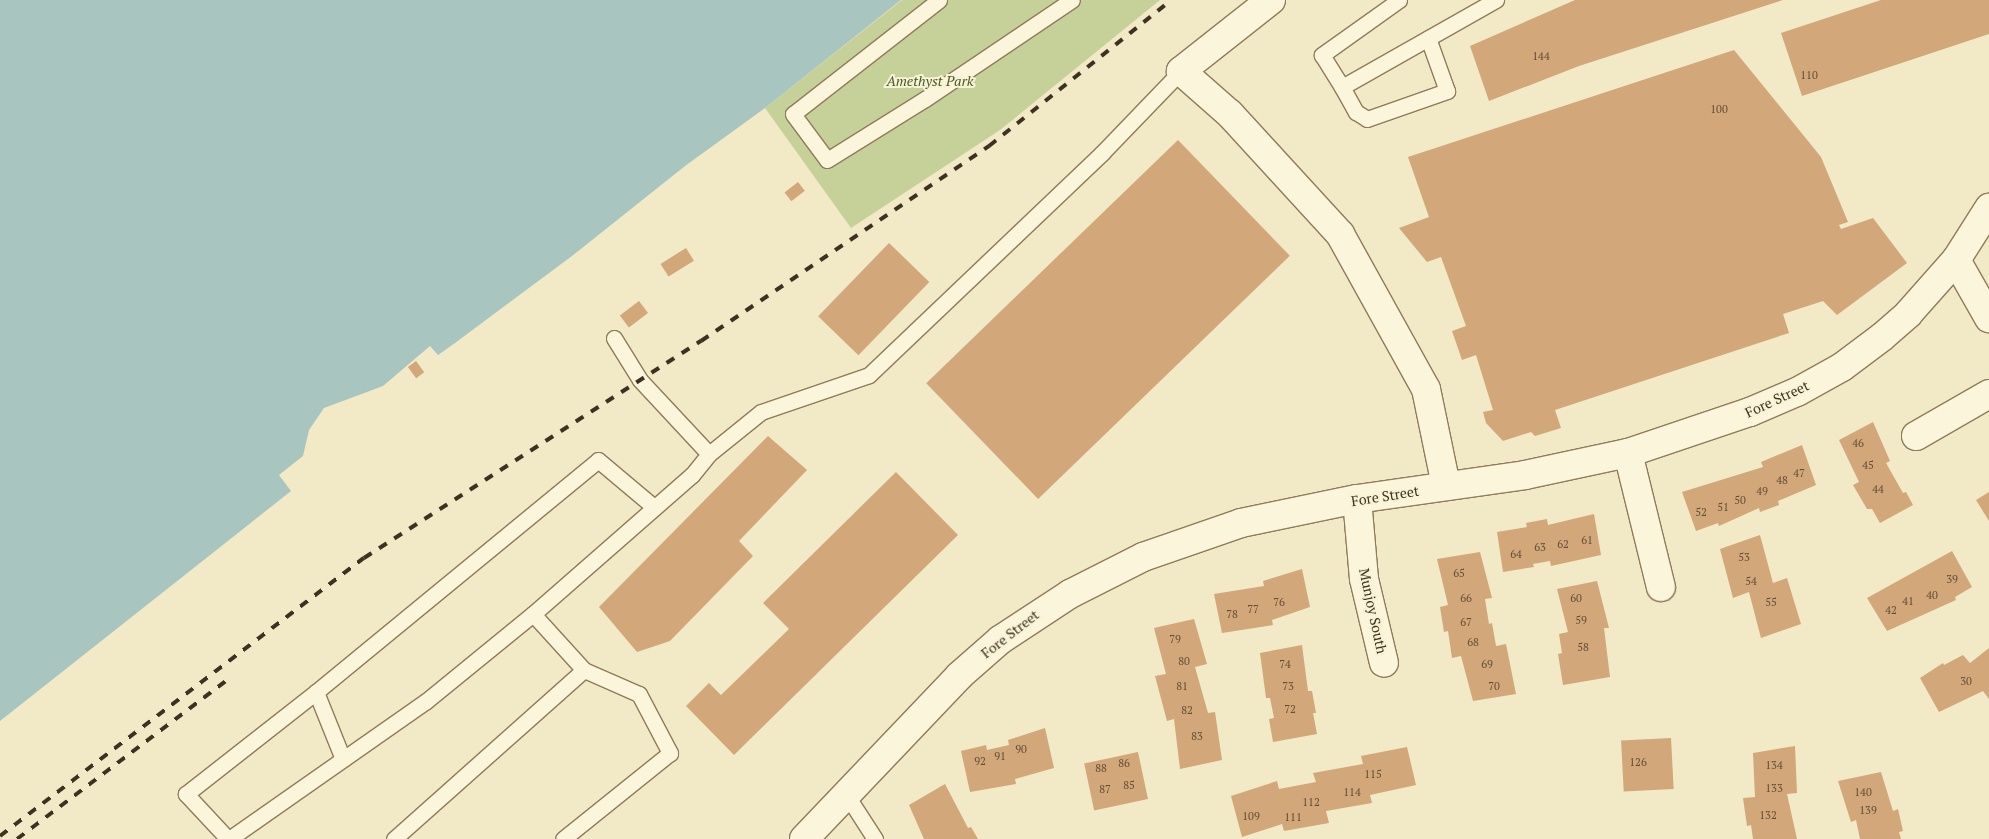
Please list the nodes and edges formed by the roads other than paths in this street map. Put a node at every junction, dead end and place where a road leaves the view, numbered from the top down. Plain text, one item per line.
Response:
1 (939, 0) edge
2 (1072, 0) edge
3 (1271, 0) edge
4 (1399, 0) edge
5 (1496, 0) edge
6 (1428, 38) junction
7 (1181, 71) junction
8 (1342, 87) junction
9 (1989, 208) edge
10 (1956, 260) junction
11 (1989, 318) edge
12 (614, 338) dead end
13 (1989, 394) edge
14 (1916, 436) dead end
15 (709, 454) junction
16 (1628, 454) junction
17 (1446, 486) junction
18 (1357, 500) junction
19 (654, 507) junction
20 (1661, 587) dead end
21 (533, 614) junction
22 (1384, 663) dead end
23 (584, 670) junction
24 (316, 692) junction
25 (343, 759) junction
26 (846, 794) junction
27 (228, 839) edge
28 (394, 839) edge
29 (563, 839) edge
30 (804, 839) edge
31 (875, 839) edge

1 - 2 lane
3 - 7 street
4 - 8 lane
5 - 6 lane
6 - 8 lane
6 - 8 lane
7 - 15 lane
7 - 17 street
9 - 10 street, Fore Street
10 - 11 street
10 - 16 street, Fore Street
12 - 15 lane
13 - 14 street
15 - 19 lane
16 - 17 street, Fore Street
16 - 20 street
17 - 18 street, Fore Street
18 - 22 street, Munjoy South
18 - 26 street, Fore Street
19 - 21 lane
19 - 24 lane
21 - 23 lane
21 - 25 lane
23 - 28 lane
23 - 29 lane
24 - 25 lane
24 - 27 lane
25 - 27 lane
26 - 30 street, Fore Street
26 - 31 lane

